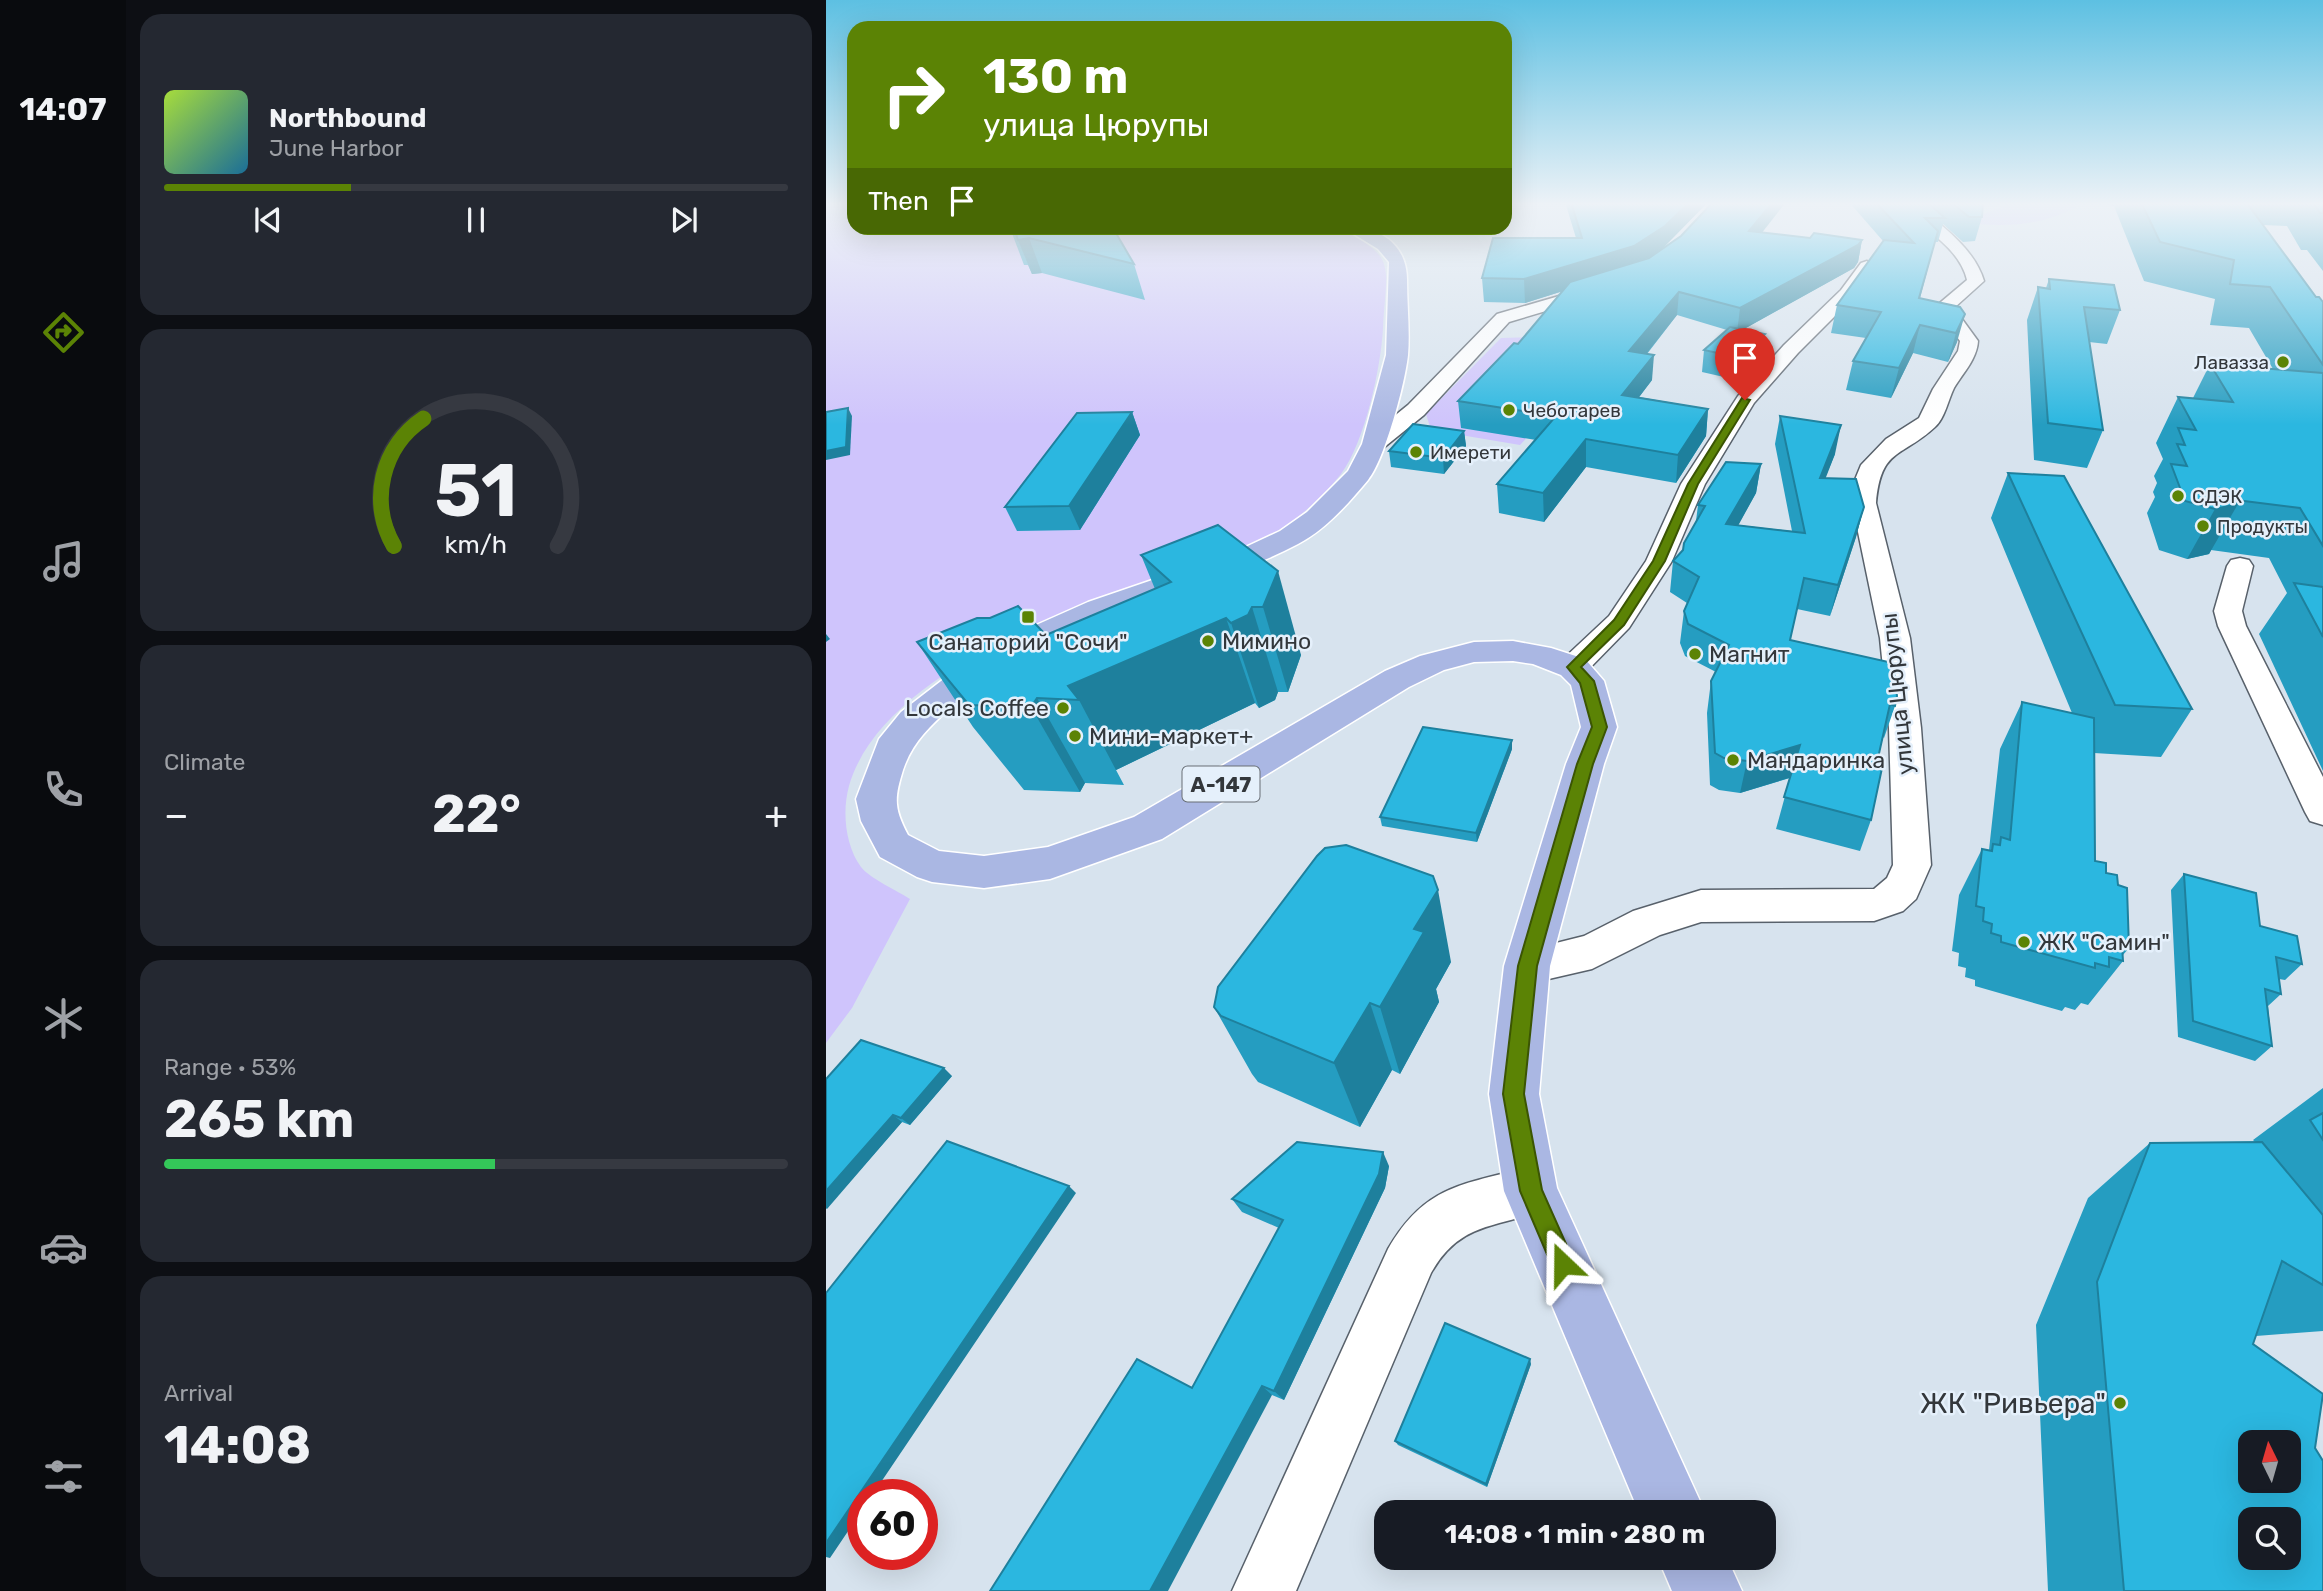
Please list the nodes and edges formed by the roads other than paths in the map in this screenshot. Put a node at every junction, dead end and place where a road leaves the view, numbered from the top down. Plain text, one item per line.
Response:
1 (1398, 276) edge
2 (1859, 276) edge
3 (1976, 276) edge
4 (1614, 285) edge
5 (1374, 444) junction
6 (2239, 566) dead end
7 (1573, 667) junction
8 (2323, 812) edge
9 (1527, 966) junction
10 (1531, 1191) junction
11 (1667, 1500) edge
12 (1697, 1570) edge
13 (1264, 1591) edge
14 (1707, 1591) edge

1 - 5 main road, А-147
2 - 7 street
3 - 9 street, улица Цюрупы
4 - 5 street
5 - 7 main road, А-147
6 - 8 street
7 - 9 main road
9 - 10 main road
10 - 11 main road
10 - 13 street
12 - 14 main road

